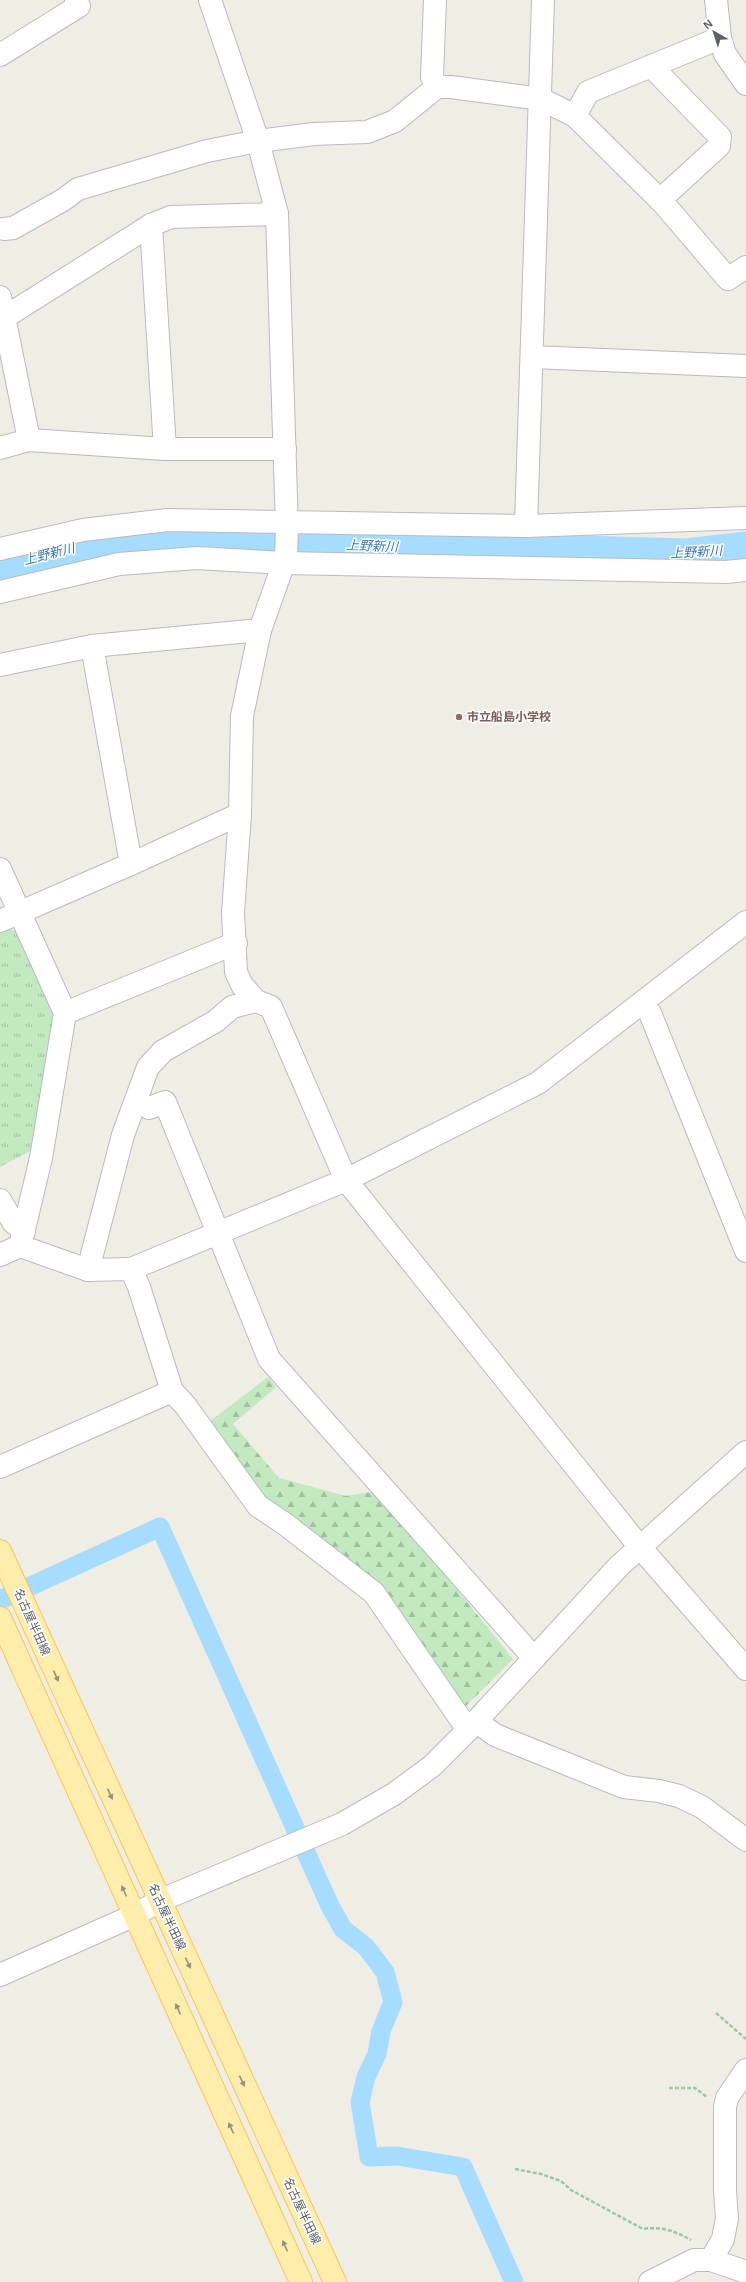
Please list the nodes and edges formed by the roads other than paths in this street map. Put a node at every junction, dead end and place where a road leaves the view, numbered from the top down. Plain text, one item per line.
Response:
1 (210, 0) edge
2 (435, 0) edge
3 (543, 0) edge
4 (716, 0) edge
5 (83, 2) edge
6 (720, 38) junction
7 (0, 55) edge
8 (651, 66) junction
9 (746, 84) edge
10 (437, 87) junction
11 (540, 99) junction
12 (575, 116) junction
13 (258, 141) junction
14 (660, 200) junction
15 (277, 214) junction
16 (151, 225) junction
17 (1, 229) edge
18 (746, 267) edge
19 (2, 311) edge
20 (532, 357) junction
21 (746, 366) edge
22 (30, 440) junction
23 (0, 448) edge
24 (165, 449) junction
25 (285, 449) junction
26 (746, 518) edge
27 (287, 524) junction
28 (526, 526) junction
29 (0, 549) edge
30 (285, 560) junction
31 (746, 570) edge
32 (0, 592) edge
33 (260, 630) junction
34 (92, 646) junction
35 (0, 665) edge
36 (240, 814) junction
37 (132, 864) junction
38 (0, 868) edge
39 (19, 912) junction
40 (0, 921) edge
41 (746, 922) edge
42 (236, 943) junction
43 (256, 1001) junction
44 (642, 1003) junction
45 (66, 1013) junction
46 (149, 1108) dead end
47 (346, 1180) junction
48 (0, 1200) edge
49 (217, 1234) junction
50 (22, 1239) junction
51 (746, 1251) edge
52 (0, 1255) edge
53 (131, 1269) junction
54 (88, 1270) junction
55 (172, 1391) junction
56 (746, 1452) edge
57 (0, 1467) edge
58 (639, 1546) junction
59 (0, 1551) edge
60 (0, 1618) edge
61 (534, 1658) junction
62 (746, 1669) edge
63 (472, 1726) junction
64 (746, 1840) edge
65 (159, 1901) junction
66 (135, 1915) junction
67 (0, 1975) edge
68 (746, 2070) edge
69 (712, 2256) junction
70 (746, 2272) edge
71 (301, 2282) edge
72 (334, 2282) edge
73 (650, 2282) edge

1 - 13 street
2 - 10 street
3 - 11 street
4 - 6 street
5 - 7 street
6 - 8 street
6 - 9 street
8 - 12 street
8 - 14 street
10 - 11 street
10 - 13 street
11 - 12 street
11 - 20 street
12 - 14 street
13 - 15 street
13 - 17 street
14 - 18 street
15 - 16 street
15 - 25 street
16 - 19 street
16 - 24 street
19 - 22 street
20 - 21 street
20 - 28 street
22 - 23 street
22 - 24 street
24 - 25 street
25 - 27 street
26 - 28 street
27 - 28 street
27 - 29 street
27 - 30 street
30 - 31 street
30 - 32 street
30 - 33 street
33 - 34 street
33 - 36 street
34 - 35 street
34 - 37 street
36 - 37 street
36 - 42 street
37 - 39 street
38 - 39 street
39 - 40 street
39 - 45 street
41 - 44 street
42 - 43 street
42 - 45 street
43 - 47 street
43 - 54 street
44 - 47 street
44 - 51 street
45 - 50 street
46 - 49 street
47 - 49 street
47 - 58 street
48 - 50 street
49 - 53 street
49 - 61 street
50 - 52 street
50 - 54 street
53 - 54 street
53 - 55 street
55 - 57 street
55 - 63 street
56 - 58 street
58 - 61 street
58 - 62 street
59 -> 65 main road, 名古屋半田線
66 -> 60 main road
61 - 63 street
63 - 64 street
63 - 65 street
65 - 66 street
65 -> 72 main road, 名古屋半田線
66 - 67 street
71 -> 66 main road
68 - 69 street
69 - 70 street
69 - 73 street

